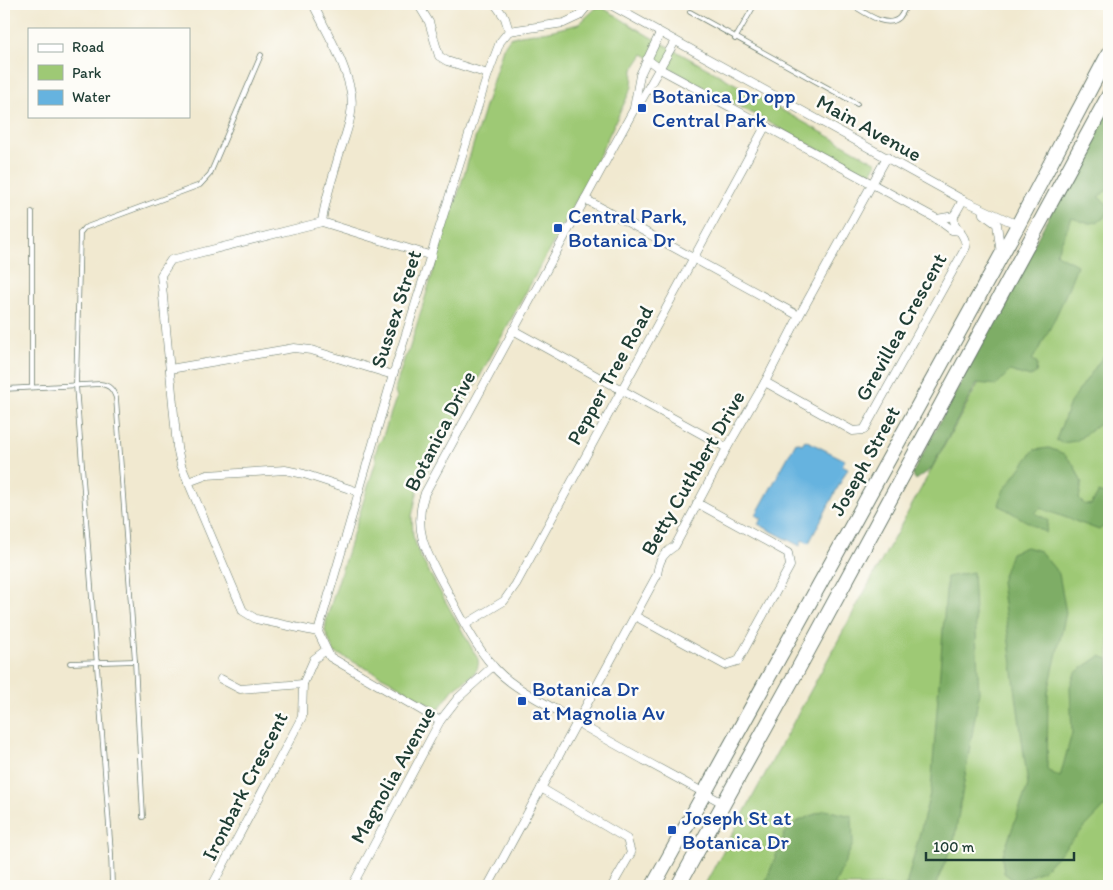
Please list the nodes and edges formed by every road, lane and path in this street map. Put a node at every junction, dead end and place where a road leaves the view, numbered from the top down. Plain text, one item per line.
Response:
1 (313, 4) edge
2 (418, 4) edge
3 (494, 4) edge
4 (589, 4) edge
5 (609, 4) edge
6 (755, 4) edge
7 (850, 4) edge
8 (907, 4) edge
9 (690, 12) dead end
10 (509, 31) junction
11 (660, 33) junction
12 (736, 38) junction
13 (675, 41) junction
14 (1109, 53) edge
15 (261, 55) dead end
16 (648, 59) junction
17 (660, 69) junction
18 (488, 74) junction
19 (1109, 95) edge
20 (857, 104) dead end
21 (633, 111) junction
22 (766, 125) junction
23 (887, 157) junction
24 (872, 185) junction
25 (585, 199) junction
26 (964, 200) junction
27 (982, 209) junction
28 (32, 212) dead end
29 (954, 216) junction
30 (936, 219) junction
31 (322, 222) junction
32 (1018, 225) junction
33 (960, 231) junction
34 (1001, 255) junction
35 (432, 256) junction
36 (693, 258) junction
37 (799, 316) junction
38 (513, 330) junction
39 (170, 369) junction
40 (393, 375) junction
41 (765, 382) junction
42 (76, 385) junction
43 (32, 387) junction
44 (4, 388) edge
45 (622, 391) junction
46 (727, 448) junction
47 (188, 482) junction
48 (359, 492) junction
49 (697, 503) junction
50 (635, 616) junction
51 (466, 624) junction
52 (318, 632) junction
53 (326, 650) junction
54 (135, 661) junction
55 (97, 662) junction
56 (70, 663) dead end
57 (493, 666) junction
58 (221, 679) dead end
59 (303, 684) junction
60 (440, 721) junction
61 (576, 723) junction
62 (541, 788) junction
63 (704, 793) junction
64 (723, 803) junction
65 (143, 817) dead end
66 (112, 886) edge
67 (212, 886) edge
68 (352, 886) edge
69 (488, 886) edge
70 (612, 886) edge
71 (653, 886) edge
72 (678, 886) edge

1 - 31 street
2 - 18 street
3 - 10 street
4 - 10 street
5 - 11 street, Main Avenue
6 - 12 lane
7 - 8 lane
9 - 12 lane
10 - 18 street, Sussex Street
11 - 13 street, Main Avenue
11 - 16 street, Botanica Drive
12 - 20 lane
13 - 17 street, Botanica Drive
13 - 23 street, Main Avenue
14 - 32 highway, Joseph Street
15 - 42 lane
16 - 17 street, Grevillea Crescent
16 - 21 street, Botanica Drive
17 - 21 street, Botanica Drive
17 - 22 street, Grevillea Crescent
18 - 35 street, Sussex Street
19 - 64 highway, Joseph Street
21 - 25 street, Botanica Drive
22 - 24 street, Grevillea Crescent
22 - 36 street, Pepper Tree Road
23 - 24 street, Betty Cuthbert Drive
23 - 26 street, Main Avenue
24 - 30 street, Grevillea Crescent
24 - 37 street, Betty Cuthbert Drive
25 - 36 street
25 - 38 street, Botanica Drive
26 - 27 street, Main Avenue
26 - 29 street
27 - 32 street, Main Avenue
27 - 34 street, Main Avenue
28 - 43 lane
29 - 30 street
29 - 33 street
30 - 33 street, Grevillea Crescent
31 - 35 street
31 - 39 street
32 - 34 highway, Joseph Street
33 - 41 street, Grevillea Crescent
34 - 63 highway, Joseph Street
35 - 40 street, Sussex Street
36 - 37 street
36 - 45 street, Pepper Tree Road
37 - 41 street, Betty Cuthbert Drive
38 - 45 street
38 - 51 street, Botanica Drive
39 - 40 street
39 - 47 street
40 - 48 street, Sussex Street
41 - 46 street, Betty Cuthbert Drive
42 - 43 lane
42 - 54 lane
42 - 55 lane
43 - 44 lane
45 - 46 street
45 - 51 street, Pepper Tree Road
46 - 49 street, Betty Cuthbert Drive
47 - 48 street
47 - 52 street
48 - 52 street, Sussex Street
49 - 50 street, Betty Cuthbert Drive
49 - 50 street
50 - 61 street, Betty Cuthbert Drive
51 - 57 street, Botanica Drive
52 - 53 street
53 - 59 street, Ironbark Crescent
53 - 60 street
54 - 55 lane
54 - 65 lane
55 - 56 lane
55 - 66 lane
57 - 60 street, Magnolia Avenue
57 - 61 street, Botanica Drive
58 - 59 street
59 - 67 street, Ironbark Crescent
60 - 68 street, Magnolia Avenue
61 - 62 street, Betty Cuthbert Drive
61 - 63 street, Botanica Drive
62 - 69 street, Betty Cuthbert Drive
62 - 70 street
63 - 64 street, Botanica Drive
63 - 71 highway, Joseph Street
64 - 72 highway, Joseph Street

